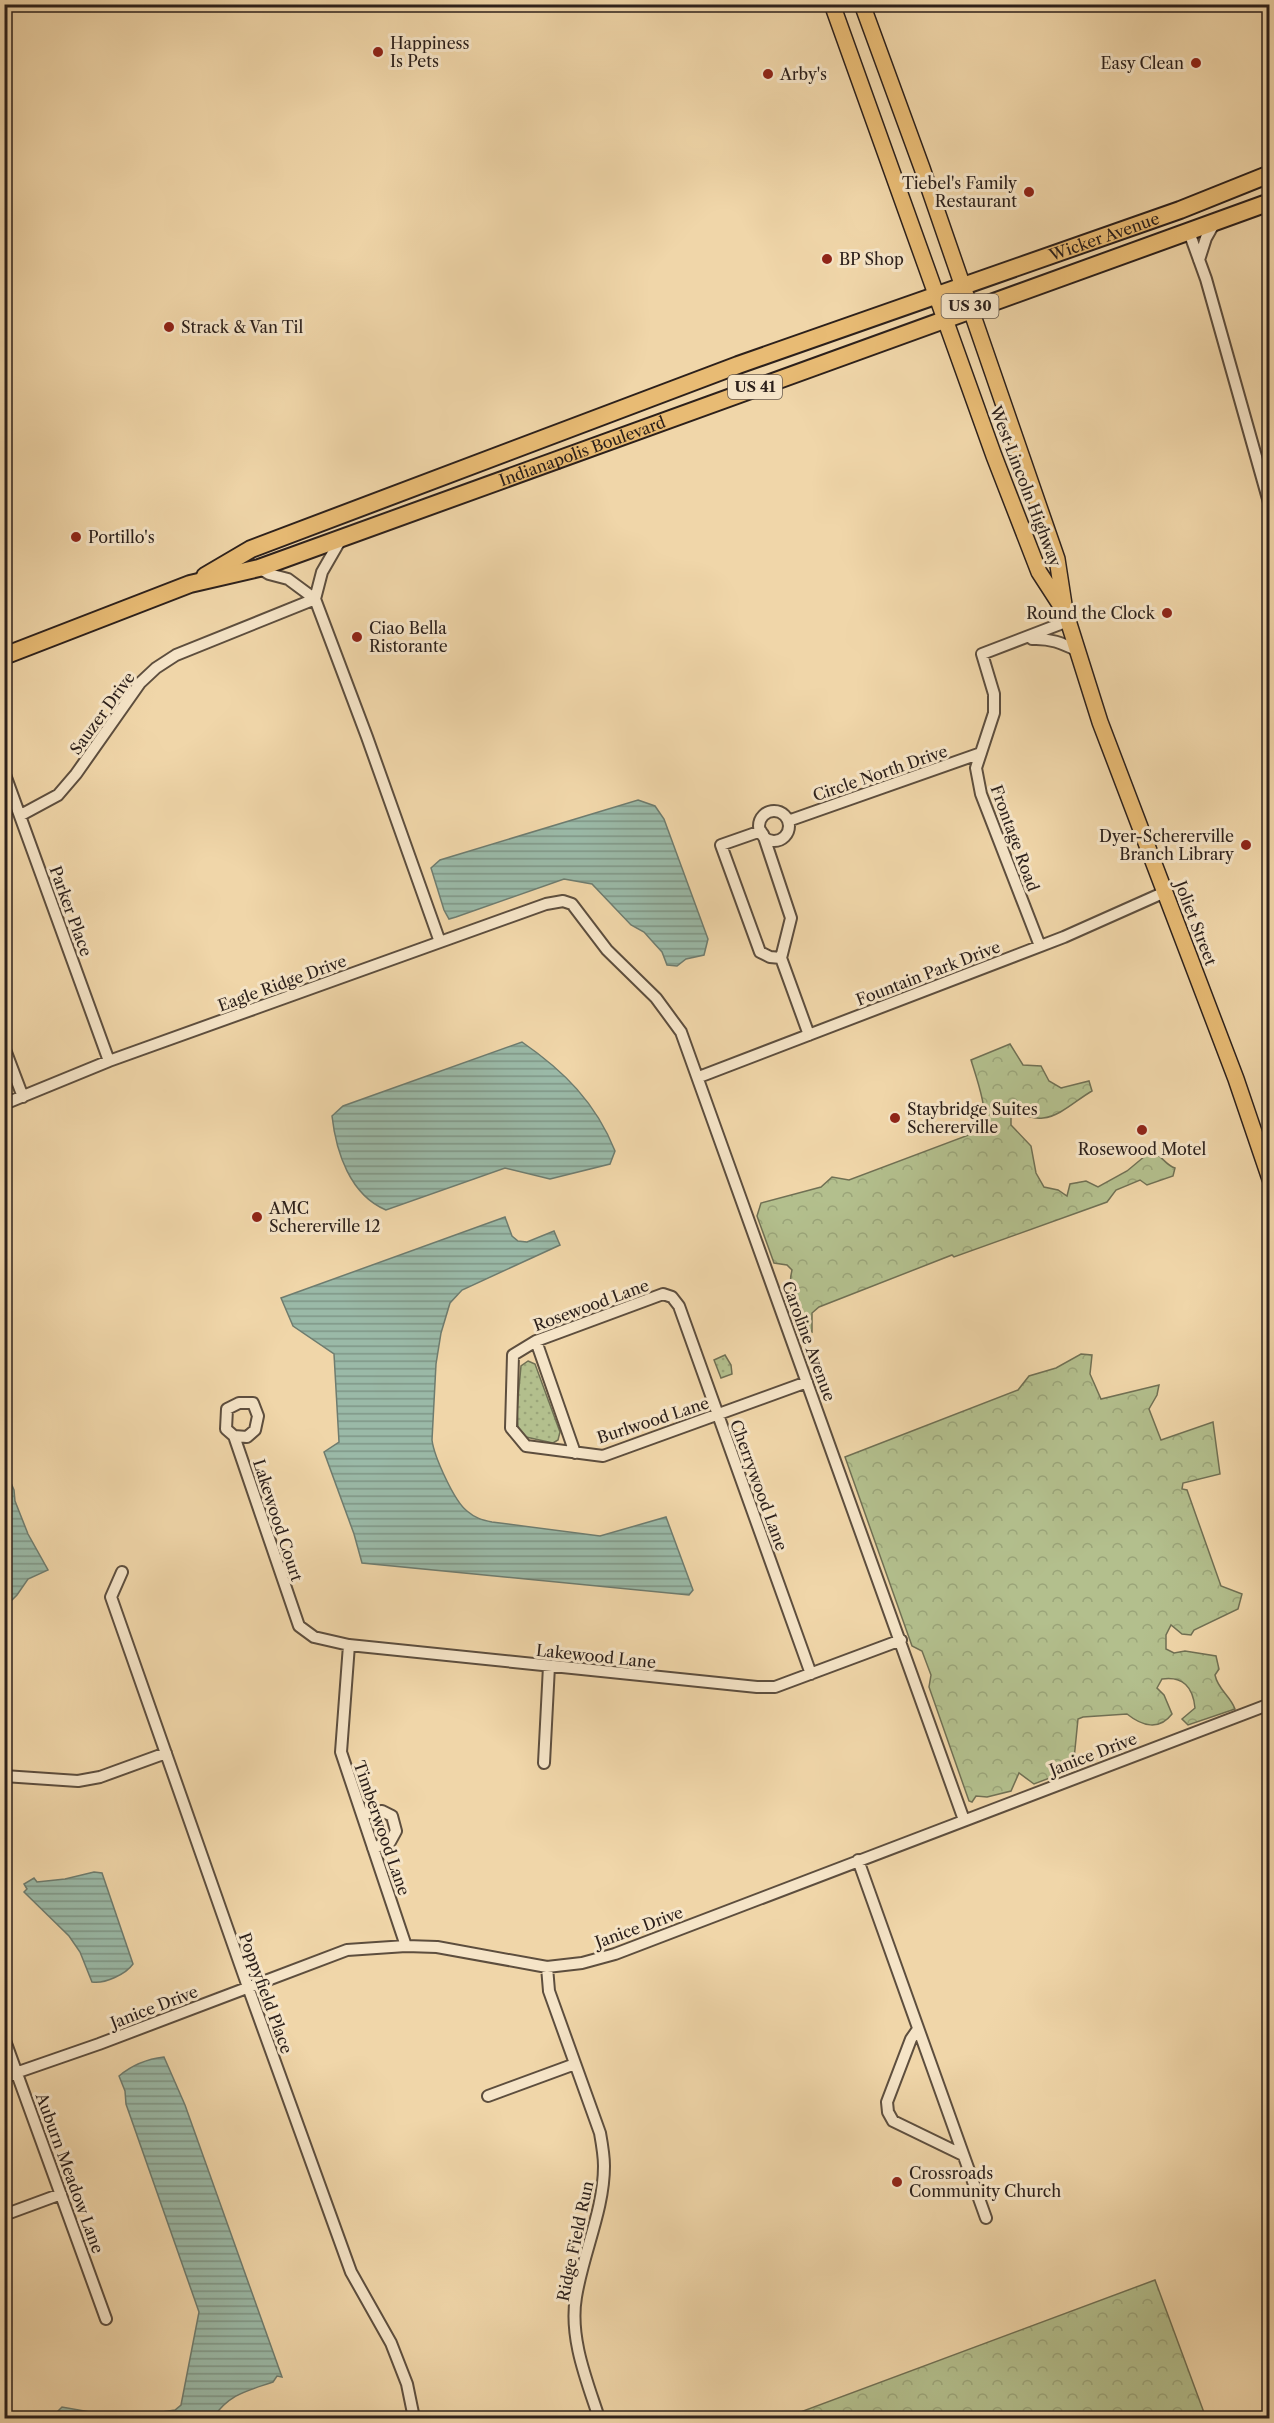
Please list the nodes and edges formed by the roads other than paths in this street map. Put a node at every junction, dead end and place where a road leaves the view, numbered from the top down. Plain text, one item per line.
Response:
1 (832, 4) edge
2 (862, 4) edge
3 (1269, 174) edge
4 (1239, 186) junction
5 (1269, 202) edge
6 (1216, 221) junction
7 (1189, 232) junction
8 (1199, 260) junction
9 (963, 284) junction
10 (936, 294) junction
11 (971, 310) junction
12 (945, 319) junction
13 (1269, 506) edge
14 (343, 537) junction
15 (259, 568) junction
16 (190, 584) junction
17 (315, 598) junction
18 (1066, 616) junction
19 (1019, 639) junction
20 (1078, 651) junction
21 (4, 656) edge
22 (981, 753) junction
23 (4, 772) edge
24 (21, 815) junction
25 (788, 821) junction
26 (762, 833) junction
27 (1165, 892) junction
28 (572, 904) joint
29 (440, 942) junction
30 (1040, 946) junction
31 (781, 958) junction
32 (809, 1035) junction
33 (4, 1047) edge
34 (109, 1061) junction
35 (699, 1077) junction
36 (23, 1097) junction
37 (4, 1104) edge
38 (1264, 1147) edge
39 (1269, 1179) edge
40 (679, 1306) joint
41 (536, 1341) junction
42 (807, 1382) junction
43 (718, 1414) junction
44 (511, 1428) joint
45 (234, 1436) dead end
46 (575, 1453) junction
47 (122, 1572) dead end
48 (293, 1613) joint
49 (901, 1640) junction
50 (349, 1645) junction
51 (549, 1666) junction
52 (811, 1674) junction
53 (1269, 1704) edge
54 (166, 1753) junction
55 (544, 1763) dead end
56 (4, 1776) edge
57 (362, 1814) junction
58 (964, 1820) junction
59 (373, 1848) junction
60 (858, 1860) junction
61 (406, 1946) junction
62 (547, 1967) junction
63 (248, 1987) junction
64 (918, 2029) junction
65 (4, 2038) edge
66 (575, 2064) junction
67 (18, 2072) junction
68 (4, 2077) edge
69 (488, 2096) dead end
70 (963, 2155) junction
71 (61, 2194) junction
72 (4, 2215) edge
73 (986, 2218) dead end
74 (106, 2319) dead end
75 (414, 2418) edge
76 (599, 2418) edge

1 - 10 main road, West Lincoln Highway / US 30
2 - 9 main road, West Lincoln Highway / US 30
3 - 4 highway, Wicker Avenue / US 41
4 - 7 highway
4 - 9 highway, Wicker Avenue / US 41
5 - 6 highway, Wicker Avenue / US 41
6 - 7 highway, Wicker Avenue / US 41
6 - 8 street
7 - 8 street
7 - 11 highway, Wicker Avenue / US 41
8 - 13 street
9 - 10 highway, Wicker Avenue / US 41
9 - 11 main road, West Lincoln Highway / US 30
10 - 12 main road, West Lincoln Highway / US 30
10 - 16 highway, Indianapolis Boulevard / US 41
11 - 12 highway, Indianapolis Boulevard / US 41
11 - 18 main road, West Lincoln Highway / US 30
12 - 14 highway, Indianapolis Boulevard / US 41
12 - 18 main road, West Lincoln Highway / US 30
14 - 15 highway, Indianapolis Boulevard / US 41
14 - 17 street
15 - 16 highway, Indianapolis Boulevard / US 41
15 - 17 street
16 - 21 highway, Indianapolis Boulevard / US 41
17 - 24 street, Sauzer Drive
17 - 29 street
18 - 19 street, Frontage Road
18 - 20 main road, Joliet Street / US 30
19 - 20 street
19 - 22 street, Frontage Road
20 - 27 main road, Joliet Street / US 30
22 - 25 street, Circle North Drive
22 - 30 street, Frontage Road
23 - 24 street, Parker Place
24 - 34 street, Parker Place
25 - 26 street
25 - 26 street
26 - 31 street
26 - 31 street
27 - 30 street, Fountain Park Drive
27 - 38 main road, Joliet Street / US 30
28 - 29 street, Eagle Ridge Drive
28 - 35 street, Caroline Avenue
29 - 34 street, Eagle Ridge Drive
30 - 32 street, Fountain Park Drive
31 - 32 street
32 - 35 street, Fountain Park Drive
33 - 36 street
34 - 36 street, Eagle Ridge Drive
35 - 42 street, Caroline Avenue
36 - 37 street, Eagle Ridge Drive
38 - 39 main road, Joliet Street / US 30
40 - 41 street, Rosewood Lane
40 - 43 street, Cherrywood Lane
41 - 44 street, Rosewood Lane
41 - 46 street
42 - 43 street, Burlwood Lane
42 - 49 street, Caroline Avenue
43 - 46 street, Burlwood Lane
43 - 52 street, Cherrywood Lane
44 - 46 street, Burlwood Lane
45 - 48 street, Lakewood Court
47 - 54 street, Poppyfield Place
48 - 50 street, Lakewood Lane
49 - 52 street, Lakewood Lane
49 - 58 street, Caroline Avenue
50 - 51 street, Lakewood Lane
50 - 57 street, Timberwood Lane
51 - 52 street, Lakewood Lane
51 - 55 street
53 - 58 street, Janice Drive
54 - 56 street
54 - 63 street, Poppyfield Place
57 - 59 street, Timberwood Lane
57 - 59 street
58 - 60 street, Janice Drive
59 - 61 street, Timberwood Lane
60 - 62 street, Janice Drive
60 - 64 street
61 - 62 street, Janice Drive
61 - 63 street, Janice Drive
62 - 66 street, Ridge Field Run
63 - 67 street, Janice Drive
63 - 75 street, Poppyfield Place
64 - 70 street
64 - 70 street
65 - 67 street, Auburn Meadow Lane
66 - 69 street
66 - 76 street, Ridge Field Run
67 - 68 street, Janice Drive
67 - 71 street, Auburn Meadow Lane
70 - 73 street
71 - 72 street
71 - 74 street, Auburn Meadow Lane

